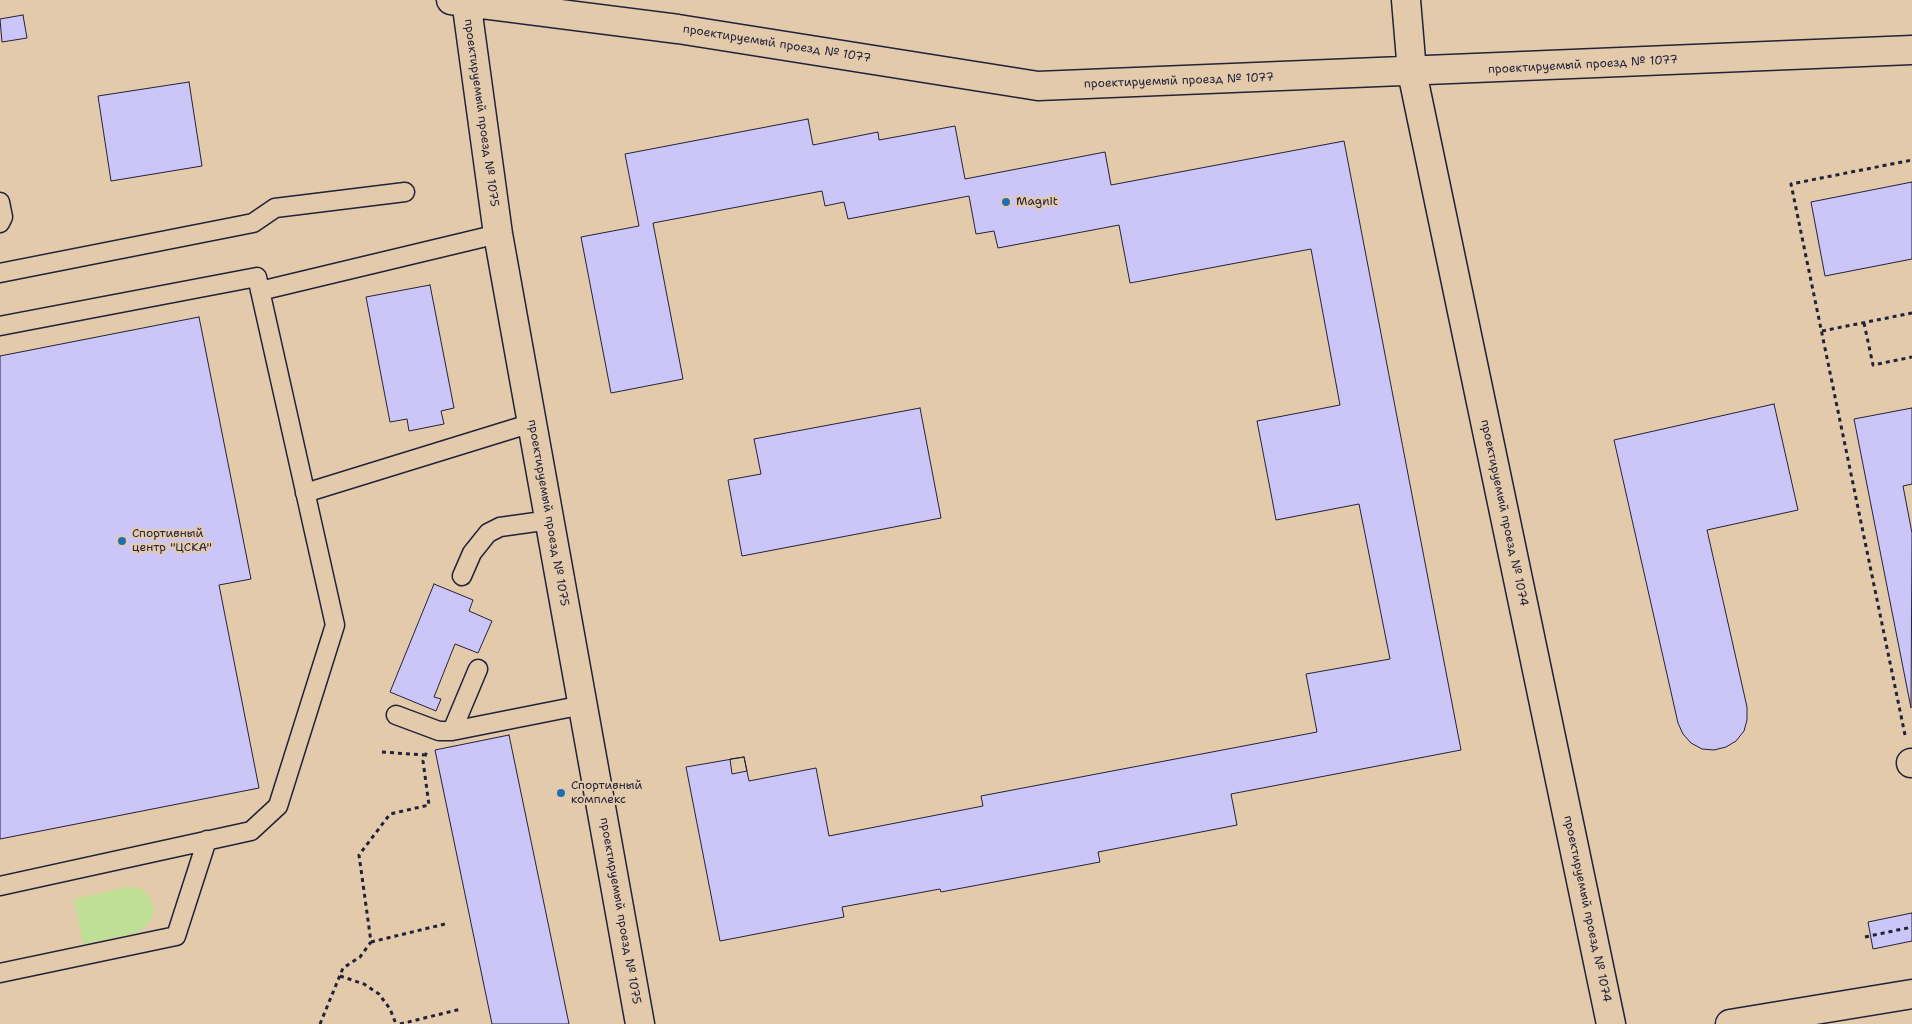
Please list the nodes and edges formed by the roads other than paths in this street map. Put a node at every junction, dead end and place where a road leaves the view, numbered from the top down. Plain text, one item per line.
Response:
1 (1406, 0) edge
2 (461, 1) edge
3 (1912, 50) edge
4 (1412, 72) junction
5 (405, 192) dead end
6 (0, 202) edge
7 (0, 224) edge
8 (498, 234) junction
9 (0, 274) edge
10 (260, 291) junction
11 (0, 326) edge
12 (532, 423) junction
13 (305, 493) junction
14 (550, 520) junction
15 (462, 576) dead end
16 (478, 669) dead end
17 (583, 705) junction
18 (396, 715) dead end
19 (445, 731) junction
20 (207, 840) junction
21 (0, 886) edge
22 (0, 973) edge
23 (1912, 994) edge
24 (640, 1024) edge
25 (1611, 1024) edge
26 (1730, 1024) edge

1 - 4 street, проектируемый проезд № 1074
2 - 4 street, проектируемый проезд № 1077
2 - 8 street, проектируемый проезд № 1075
3 - 4 street, проектируемый проезд № 1077
4 - 25 street, проектируемый проезд № 1074
5 - 9 lane
6 - 7 lane
8 - 10 lane
8 - 12 street, проектируемый проезд № 1075
10 - 11 lane
10 - 13 lane
12 - 13 lane
12 - 14 street, проектируемый проезд № 1075
13 - 20 lane
14 - 15 lane
14 - 17 street, проектируемый проезд № 1075
16 - 19 lane
17 - 19 lane
17 - 24 street, проектируемый проезд № 1075
18 - 19 lane
20 - 21 lane
20 - 22 lane
23 - 26 street

